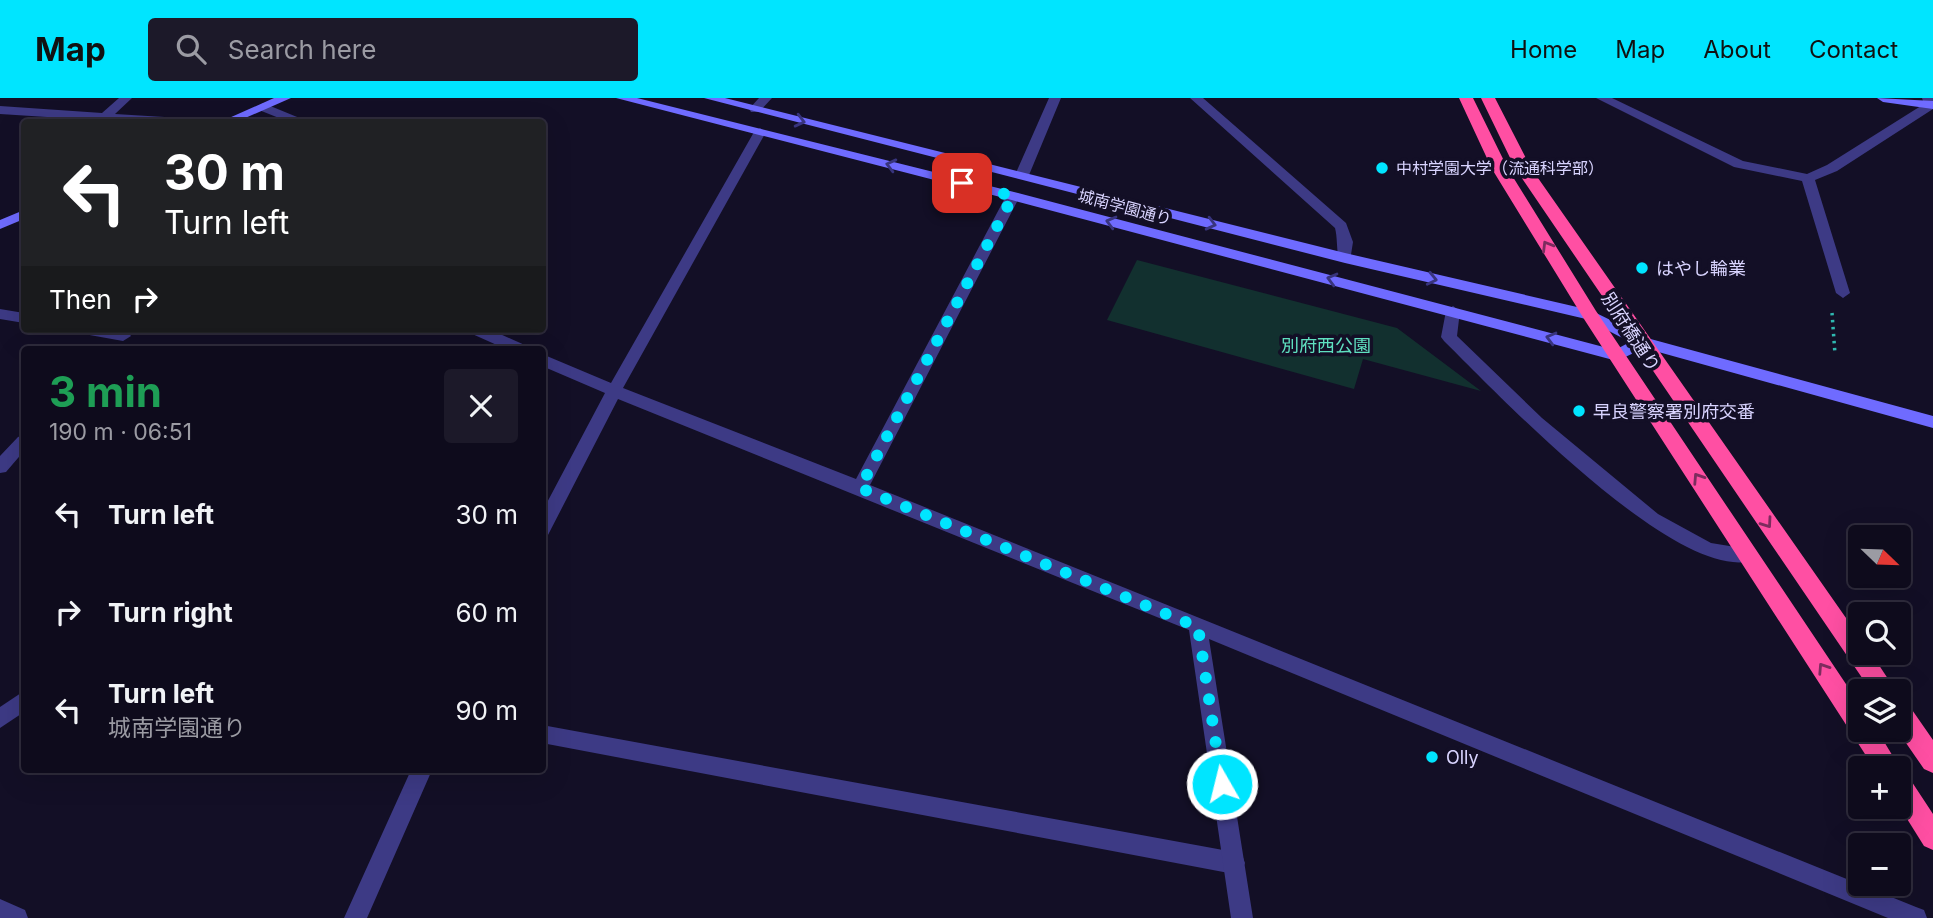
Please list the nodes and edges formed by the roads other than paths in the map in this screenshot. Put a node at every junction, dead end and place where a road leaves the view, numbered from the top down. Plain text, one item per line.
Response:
1 (126, 98) edge
2 (285, 98) edge
3 (622, 98) edge
4 (710, 98) edge
5 (766, 98) edge
6 (1055, 98) edge
7 (1196, 98) edge
8 (1466, 98) edge
9 (1488, 98) edge
10 (1602, 98) edge
11 (1883, 98) edge
12 (1931, 103) edge
13 (263, 107) junction
14 (0, 110) edge
15 (755, 110) junction
16 (91, 119) edge
17 (102, 119) edge
18 (233, 119) edge
19 (291, 119) edge
20 (760, 132) junction
21 (1022, 175) junction
22 (1808, 178) junction
23 (1013, 196) junction
24 (21, 215) edge
25 (0, 225) edge
26 (1345, 258) junction
27 (1843, 293) dead end
28 (1454, 311) junction
29 (0, 314) edge
30 (1590, 315) junction
31 (21, 318) edge
32 (484, 333) edge
33 (1642, 342) junction
34 (513, 346) edge
35 (1617, 356) junction
36 (546, 361) edge
37 (614, 391) junction
38 (1933, 422) edge
39 (21, 444) edge
40 (0, 467) edge
41 (860, 488) junction
42 (546, 523) edge
43 (1748, 555) junction
44 (1198, 627) junction
45 (1876, 679) edge
46 (21, 702) edge
47 (1848, 707) edge
48 (0, 719) edge
49 (1911, 729) edge
50 (546, 735) edge
51 (1933, 761) edge
52 (421, 773) edge
53 (1911, 803) edge
54 (1933, 837) edge
55 (1234, 863) junction
56 (0, 910) edge
57 (16, 918) edge
58 (355, 918) edge
59 (1242, 918) edge
60 (1916, 918) edge

1 - 17 street
2 - 13 street
3 - 20 street, 城南学園通り
4 - 15 street, 城南学園通り
5 - 15 street
6 - 21 street
7 - 26 street
30 -> 8 highway, 別府橋通り
9 - 33 highway, 別府橋通り
10 - 22 street
11 - 12 street
12 - 22 street
13 - 18 street
13 - 19 street
14 - 16 street
15 -> 21 street, 城南学園通り
23 -> 20 street, 城南学園通り
20 - 37 street
21 -> 26 street, 城南学園通り
22 - 27 street
28 -> 23 street, 城南学園通り
23 - 41 street
24 - 25 street
26 -> 30 street, 城南学園通り
35 -> 28 street, 城南学園通り
28 - 43 street
29 - 31 street
30 - 33 street, 城南学園通り
30 - 35 highway, 別府橋通り
32 - 34 street
33 - 35 street
33 - 38 street, 城南学園通り
33 -> 45 highway, 別府橋通り
43 -> 35 highway, 別府橋通り
36 - 37 street
37 - 41 street
37 - 42 street
39 - 40 street
41 - 44 street
47 -> 43 highway, 別府橋通り
44 - 55 street
44 - 60 street
46 - 48 street
49 - 51 highway
50 - 55 street
52 - 58 street
53 - 54 highway
55 - 59 street
56 - 57 street

